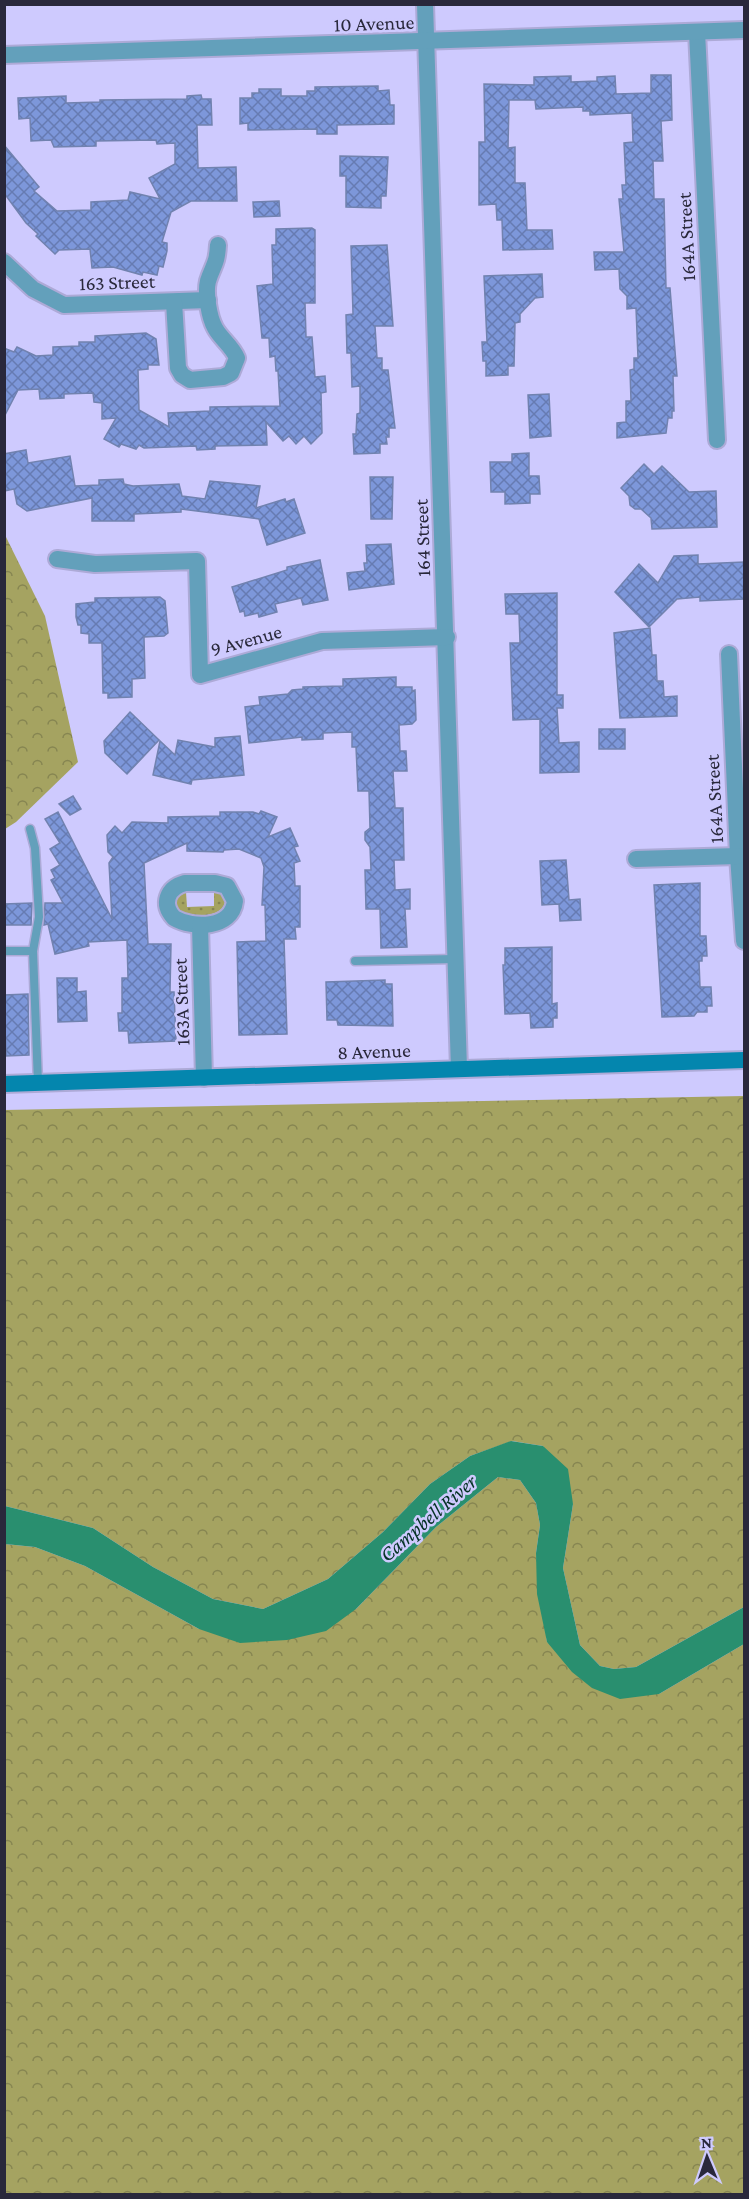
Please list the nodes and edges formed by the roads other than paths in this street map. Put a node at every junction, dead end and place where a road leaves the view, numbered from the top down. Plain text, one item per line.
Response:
1 (425, 4) edge
2 (744, 30) edge
3 (697, 32) junction
4 (426, 43) junction
5 (4, 55) edge
6 (218, 245) dead end
7 (4, 262) edge
8 (208, 300) junction
9 (174, 302) junction
10 (717, 440) dead end
11 (57, 559) dead end
12 (447, 637) junction
13 (729, 654) dead end
14 (30, 829) dead end
15 (738, 856) junction
16 (636, 859) dead end
17 (200, 926) dead end
18 (744, 941) edge
19 (4, 951) edge
20 (33, 951) junction
21 (455, 959) junction
22 (355, 961) dead end
23 (744, 1060) edge
24 (459, 1069) junction
25 (204, 1078) junction
26 (38, 1083) junction
27 (4, 1084) edge

1 - 4 street, 164 Street
2 - 3 street, 10 Avenue
3 - 4 street, 10 Avenue
3 - 10 street, 164A Street
4 - 5 street, 10 Avenue
4 - 12 street, 164 Street
6 - 8 street, 163 Street
7 - 9 street, 163 Street
8 - 9 street, 163 Street
8 - 9 street, 163 Street
11 - 12 street, 9 Avenue
12 - 21 street, 164 Street
13 - 15 street, 164A Street
14 - 20 lane
15 - 16 street
15 - 18 street, 164A Street
17 - 25 street, 163A Street
19 - 20 lane
20 - 26 lane
21 - 22 lane
21 - 24 street, 164 Street
23 - 24 main road, 8 Avenue
24 - 25 main road, 8 Avenue
25 - 26 main road, 8 Avenue
26 - 27 main road, 8 Avenue

